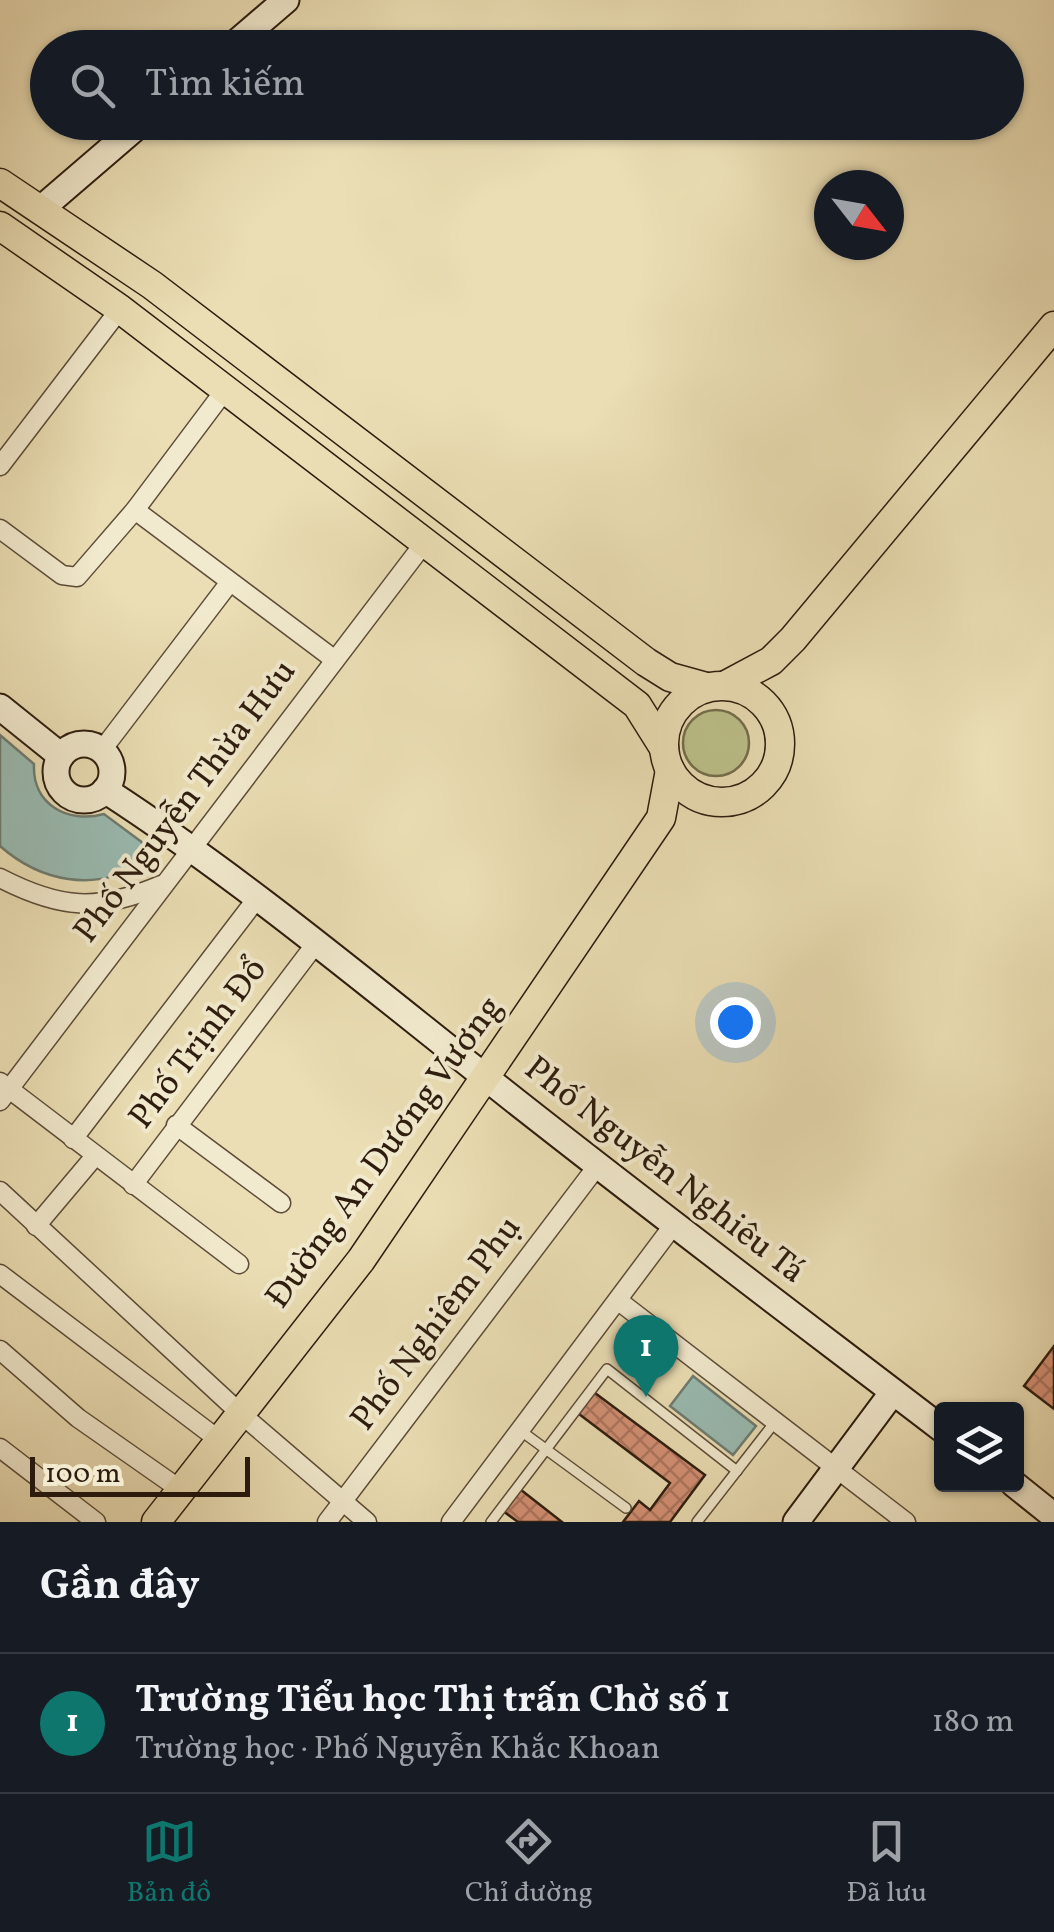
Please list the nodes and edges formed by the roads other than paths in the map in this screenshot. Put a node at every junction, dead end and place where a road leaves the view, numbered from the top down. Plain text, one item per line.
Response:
1 (286, 0) edge
2 (251, 30) edge
3 (121, 140) edge
4 (0, 183) edge
5 (42, 208) junction
6 (4, 234) edge
7 (120, 309) junction
8 (1054, 326) edge
9 (225, 390) junction
10 (0, 466) edge
11 (135, 510) junction
12 (0, 529) edge
13 (425, 542) junction
14 (230, 582) junction
15 (793, 640) junction
16 (335, 660) junction
17 (716, 686) junction
18 (0, 707) edge
19 (774, 717) junction
20 (102, 750) junction
21 (61, 756) junction
22 (667, 759) junction
23 (105, 790) junction
24 (718, 802) junction
25 (662, 818) junction
26 (192, 847) junction
27 (0, 878) edge
28 (164, 884) junction
29 (258, 897) junction
30 (317, 942) junction
31 (487, 1079) junction
32 (3, 1091) edge
33 (176, 1125) junction
34 (73, 1140) junction
35 (94, 1156) junction
36 (598, 1165) junction
37 (133, 1185) junction
38 (0, 1191) edge
39 (281, 1203) dead end
40 (674, 1223) junction
41 (36, 1226) junction
42 (239, 1264) dead end
43 (0, 1274) edge
44 (620, 1302) junction
45 (0, 1350) edge
46 (894, 1392) junction
47 (240, 1413) junction
48 (775, 1422) junction
49 (934, 1423) edge
50 (520, 1431) junction
51 (219, 1440) junction
52 (545, 1449) junction
53 (3, 1456) edge
54 (836, 1469) junction
55 (737, 1470) junction
56 (182, 1490) junction
57 (1024, 1492) edge
58 (342, 1503) junction
59 (626, 1508) dead end
60 (1054, 1516) edge
61 (96, 1522) edge
62 (156, 1522) edge
63 (327, 1522) edge
64 (366, 1522) edge
65 (450, 1522) edge
66 (490, 1522) edge
67 (697, 1522) edge
68 (796, 1522) edge
69 (906, 1522) edge

1 - 2 street
3 - 5 street
4 - 5 main road
5 - 17 main road
6 - 7 main road
7 - 9 main road
7 - 10 street
8 - 15 main road
9 - 11 street
9 - 13 main road
11 - 12 street
11 - 14 street
13 - 16 street, Phố Nguyễn Thừa Hưu
13 - 22 main road
14 - 16 street
14 - 20 street
15 - 17 main road
15 - 19 main road
16 - 26 street, Phố Nguyễn Thừa Hưu
17 - 19 main road
17 - 22 main road
18 - 21 street
19 - 24 main road
20 - 21 street
20 - 23 street
21 - 23 street
22 - 24 main road
22 - 25 main road, Đường An Dương Vương
23 - 26 street, Phố Nguyễn Nghiêu Tá
24 - 25 main road
25 - 31 main road, Đường An Dương Vương
26 - 28 street, Phố Nguyễn Thừa Hưu
26 - 29 street, Phố Nguyễn Nghiêu Tá
27 - 28 street
28 - 32 street, Phố Nguyễn Thừa Hưu
29 - 30 street, Phố Nguyễn Nghiêu Tá
29 - 34 street
30 - 31 street, Phố Nguyễn Nghiêu Tá
30 - 33 street, Phố Trịnh Đổ
31 - 36 street, Phố Nguyễn Nghiêu Tá
31 - 47 main road, Đường An Dương Vương
32 - 34 street
33 - 37 street, Phố Trịnh Đổ
33 - 39 street
34 - 35 street
35 - 37 street
35 - 41 street
36 - 40 street, Phố Nguyễn Nghiêu Tá
36 - 58 street, Phố Nghiêm Phụ
37 - 42 street
38 - 41 street
40 - 44 street
40 - 46 street, Phố Nguyễn Nghiêu Tá
41 - 47 street
43 - 51 street
44 - 48 street
44 - 50 street
45 - 56 street
46 - 49 street, Phố Nguyễn Nghiêu Tá
46 - 54 street
47 - 51 main road, Đường An Dương Vương
47 - 58 street
48 - 54 street
48 - 55 lane
50 - 52 lane
50 - 65 street
51 - 56 main road, Đường An Dương Vương
52 - 55 lane
52 - 59 lane
52 - 66 lane
53 - 61 street
54 - 68 street
54 - 69 street
55 - 67 lane
56 - 62 main road, Đường An Dương Vương
57 - 60 street
58 - 63 street, Phố Nghiêm Phụ
58 - 64 street

